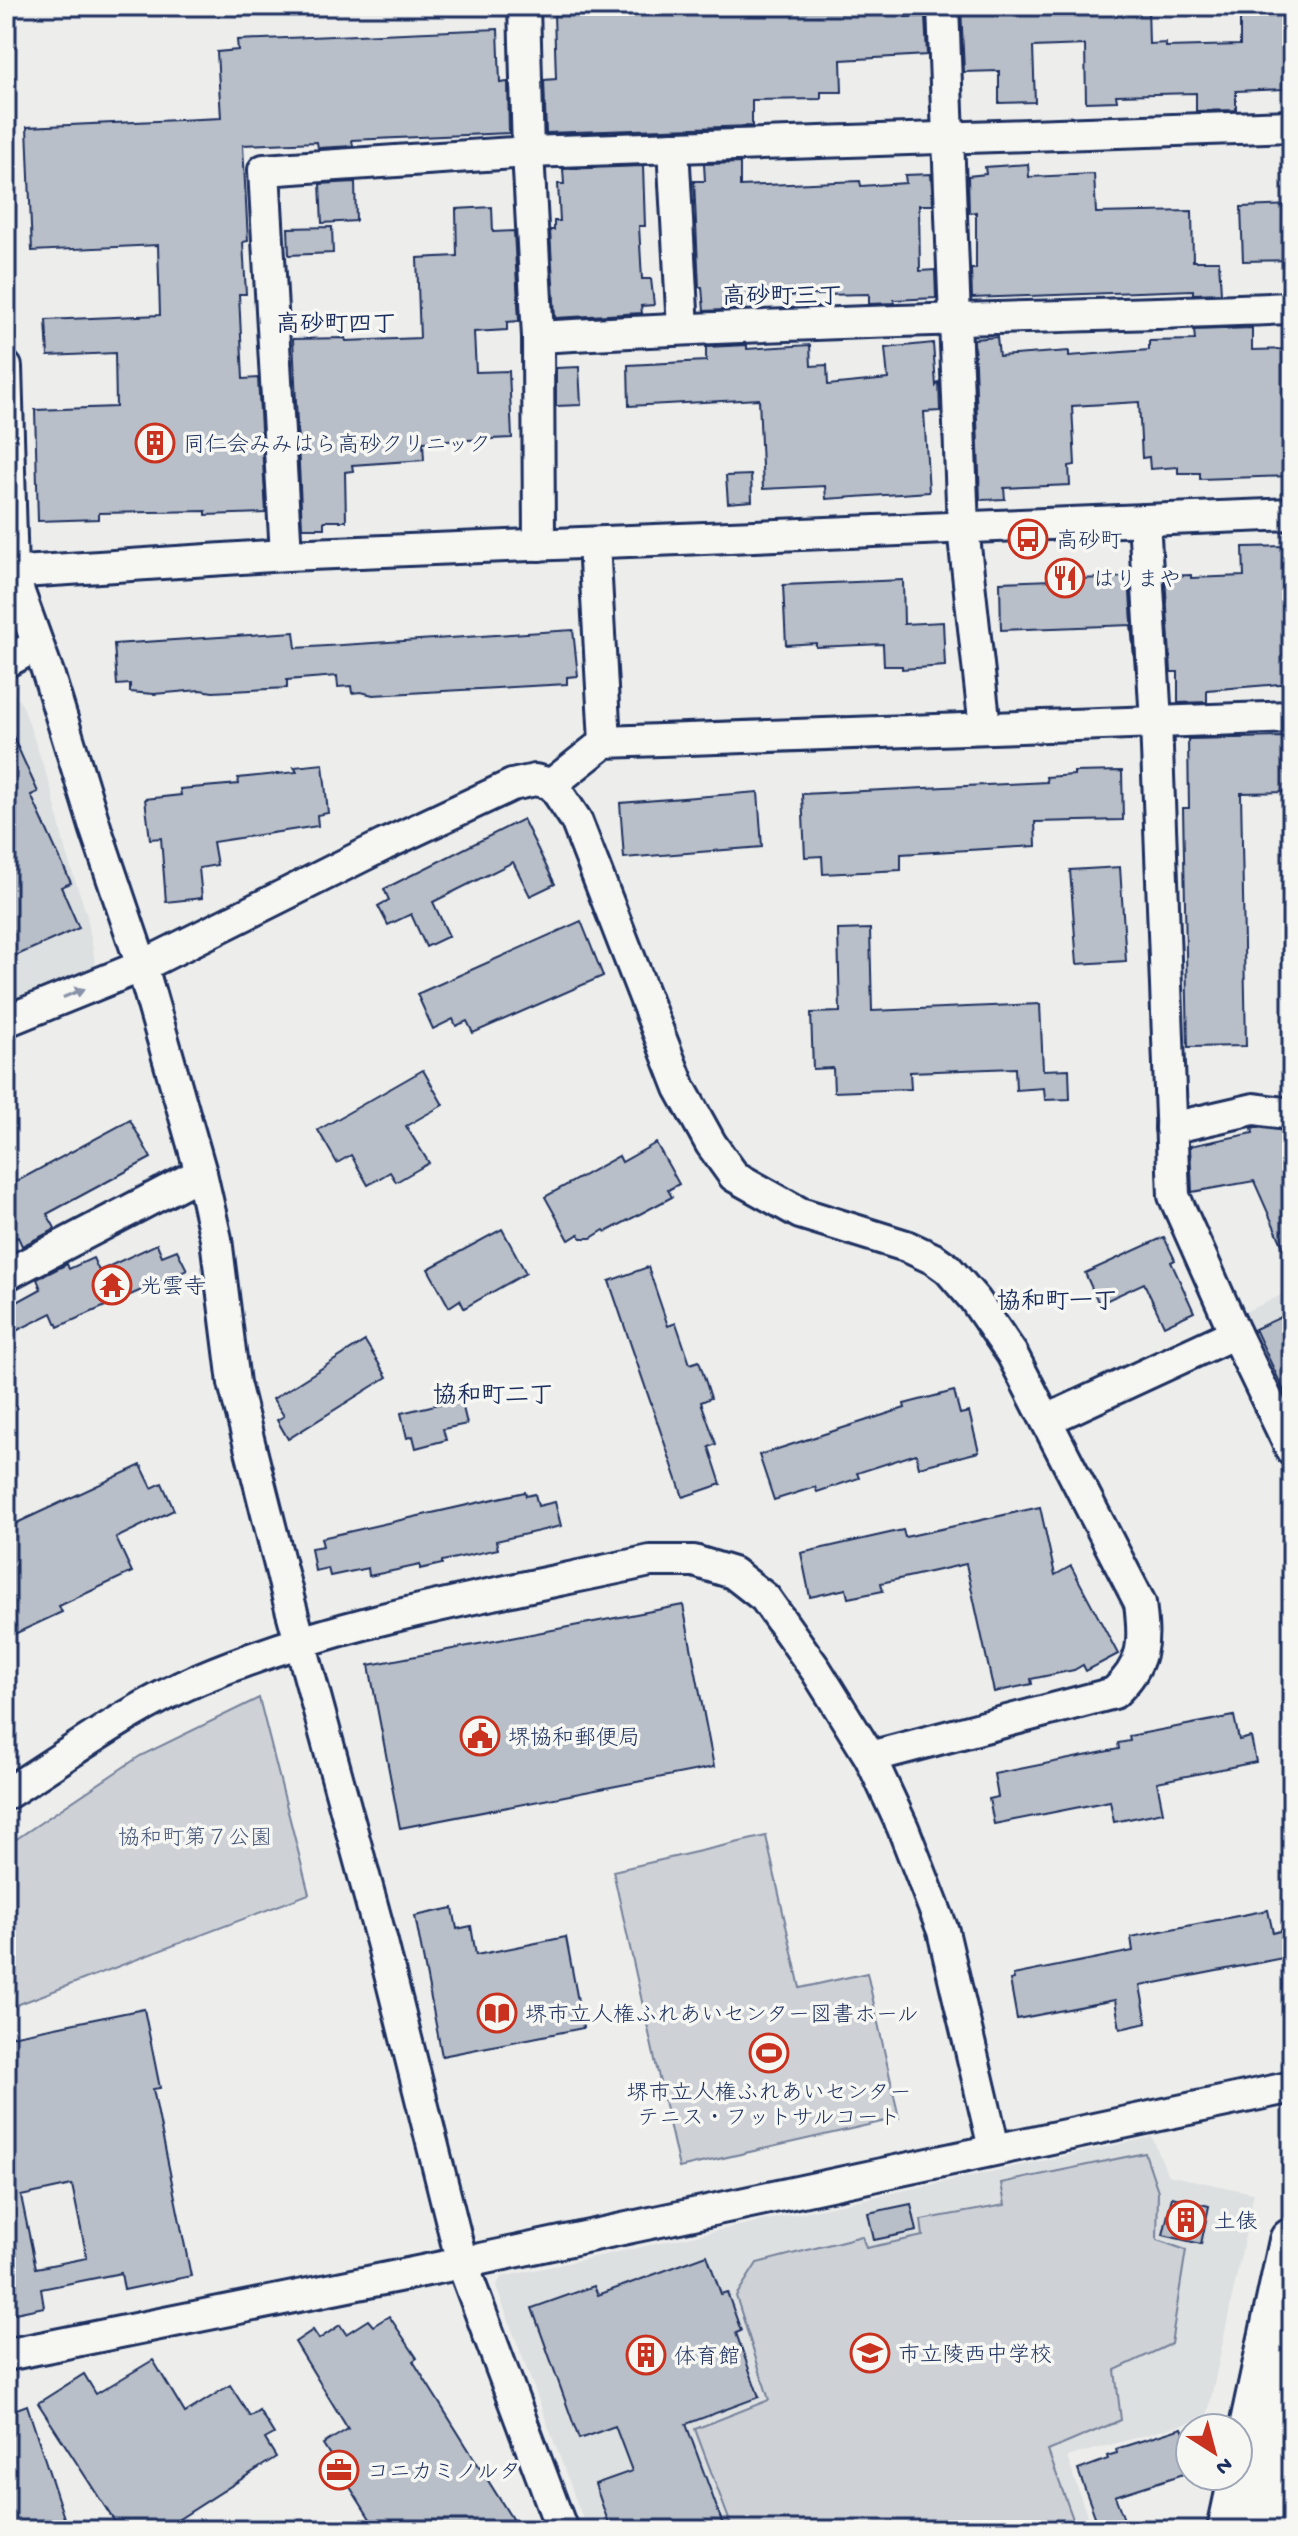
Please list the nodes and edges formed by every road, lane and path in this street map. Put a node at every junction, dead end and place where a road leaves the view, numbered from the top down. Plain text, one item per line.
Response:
1 (524, 6) edge
2 (943, 6) edge
3 (1292, 126) edge
4 (948, 138) junction
5 (673, 147) junction
6 (528, 152) junction
7 (1292, 308) edge
8 (957, 321) junction
9 (683, 329) junction
10 (538, 337) junction
11 (6, 367) edge
12 (1292, 514) edge
13 (1144, 520) junction
14 (963, 528) junction
15 (594, 543) junction
16 (539, 545) junction
17 (286, 555) junction
18 (9, 573) edge
19 (37, 645) junction
20 (6, 662) edge
21 (1292, 717) edge
22 (1156, 722) junction
23 (985, 728) junction
24 (605, 742) junction
25 (552, 784) junction
26 (142, 966) junction
27 (6, 1021) edge
28 (1292, 1114) edge
29 (1171, 1128) junction
30 (201, 1173) junction
31 (6, 1275) edge
32 (1235, 1333) junction
33 (1047, 1420) junction
34 (1292, 1451) edge
35 (300, 1642) junction
36 (870, 1757) junction
37 (6, 1794) edge
38 (1292, 2087) edge
39 (994, 2148) junction
40 (1292, 2206) edge
41 (1292, 2241) edge
42 (462, 2263) junction
43 (6, 2355) edge
44 (1292, 2400) edge
45 (1248, 2412) edge
46 (1292, 2440) edge
47 (1230, 2492) edge
48 (562, 2530) edge
49 (1222, 2530) edge
50 (1230, 2530) edge
51 (1266, 2530) edge
52 (1273, 2530) edge

1 - 6 street
2 - 4 street
3 - 4 street
4 - 5 street
4 - 8 street
5 - 6 street
5 - 9 street
6 - 10 street
6 - 17 street
7 - 8 street
8 - 9 street
8 - 14 street
9 - 10 street
10 - 16 street
11 - 18 street
12 - 13 street
13 - 14 street
13 - 22 street
14 - 15 street
14 - 23 street
15 - 16 street
15 - 24 street
16 - 17 street
17 - 18 street
18 - 19 street
19 - 20 street
19 - 26 street
21 - 22 street
22 - 23 street
22 - 29 street
23 - 24 street
24 - 25 street
25 - 26 street
25 - 33 street
27 -> 26 street
26 - 30 street
28 - 29 street
29 - 32 street
30 - 31 street
30 - 35 street
32 - 33 street
32 - 34 street
33 - 36 street
35 - 36 street
35 - 37 street
35 - 42 street
36 - 39 street
38 - 39 street
39 - 42 street
40 - 45 highway
41 - 50 highway
42 - 43 street
42 - 48 street
44 - 51 highway
46 - 52 highway
47 - 49 highway

